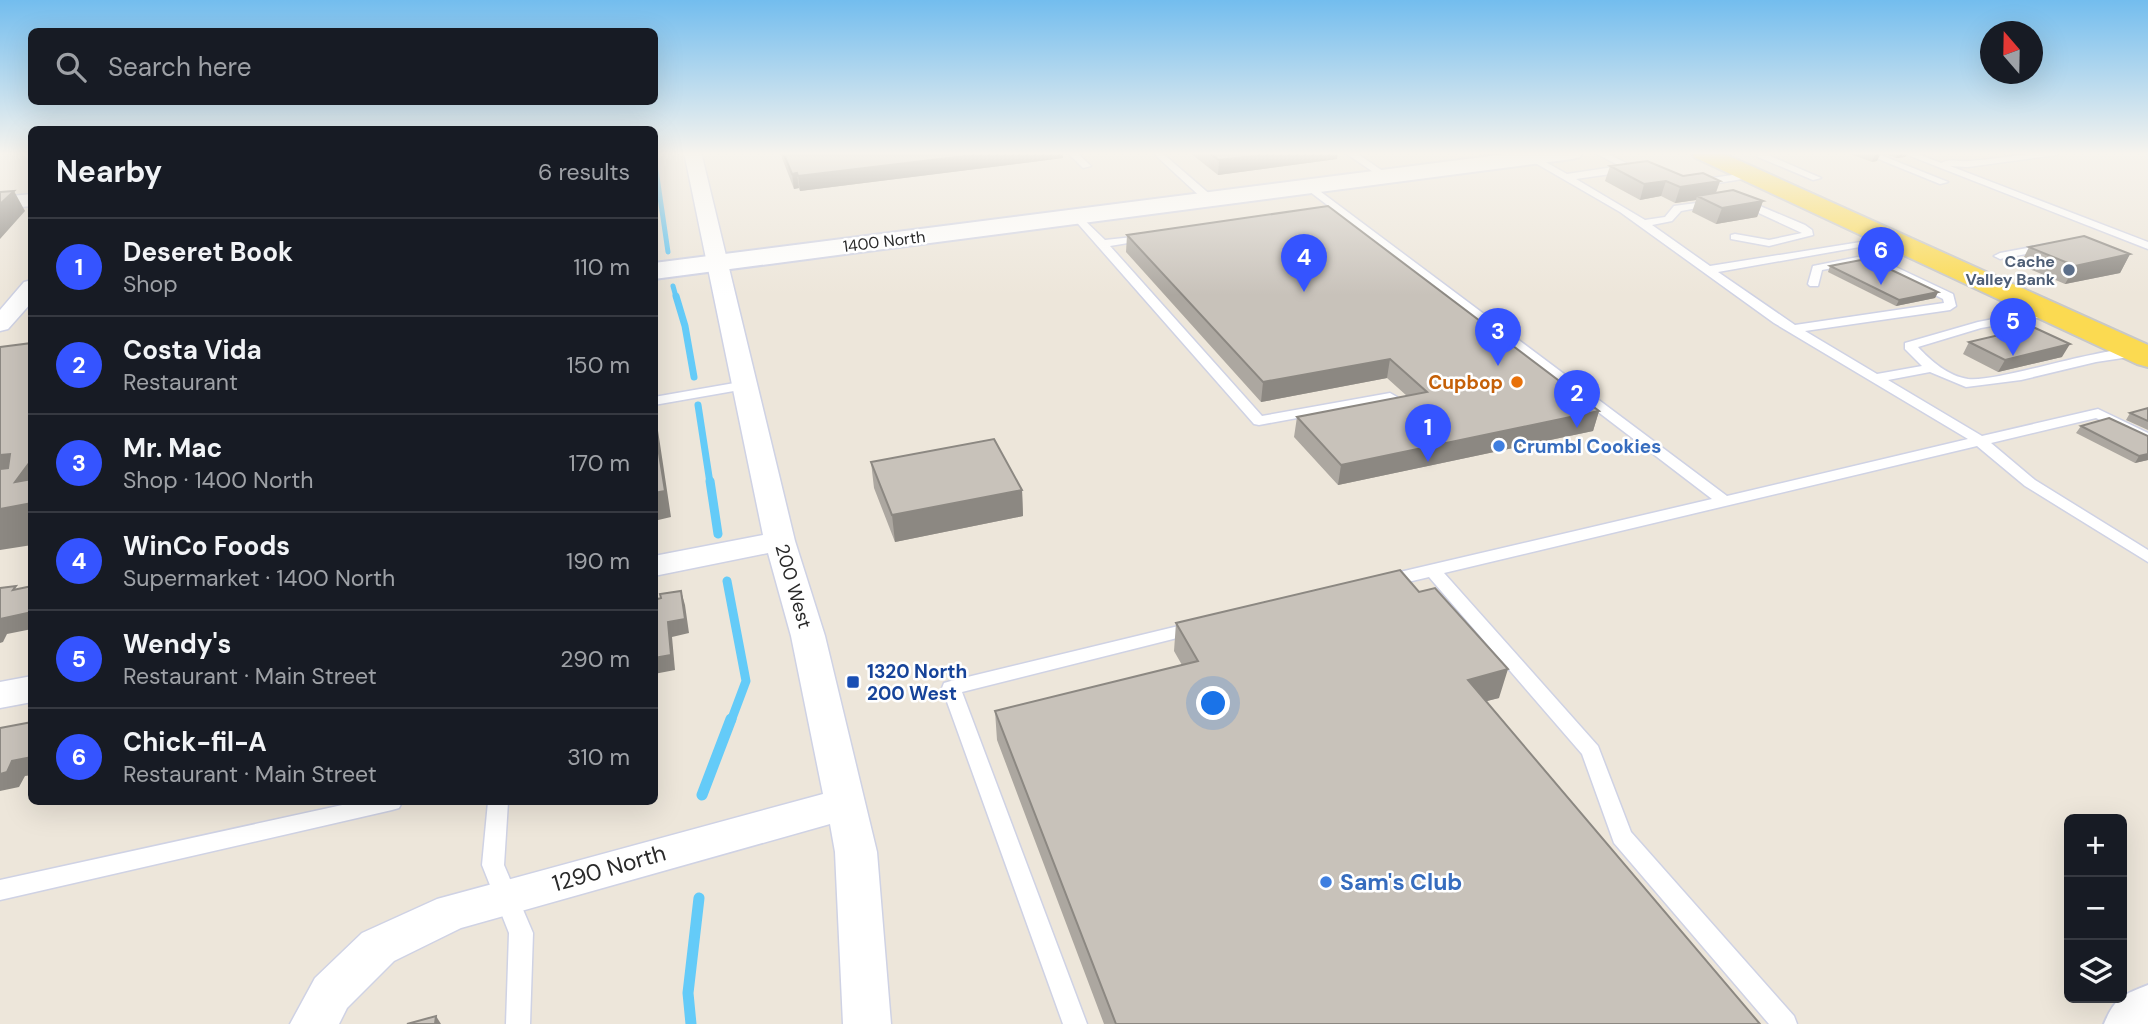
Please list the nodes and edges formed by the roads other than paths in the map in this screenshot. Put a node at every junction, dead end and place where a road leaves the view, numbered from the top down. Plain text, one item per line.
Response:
1 (28, 200) edge
2 (704, 200) edge
3 (1203, 200) edge
4 (1327, 200) edge
5 (1603, 200) edge
6 (1805, 200) edge
7 (2029, 200) edge
8 (0, 203) edge
9 (1077, 216) junction
10 (1642, 224) junction
11 (2116, 233) junction
12 (1155, 236) edge
13 (1735, 237) dead end
14 (2090, 238) edge
15 (1888, 239) junction
16 (2064, 243) edge
17 (1102, 244) junction
18 (2148, 246) edge
19 (2000, 256) dead end
20 (719, 262) junction
21 (658, 270) edge
22 (1709, 270) junction
23 (1814, 284) dead end
24 (28, 291) edge
25 (2049, 312) junction
26 (0, 324) edge
27 (1793, 329) junction
28 (2143, 354) edge
29 (1931, 368) junction
30 (1875, 378) junction
31 (746, 385) junction
32 (1390, 397) edge
33 (658, 400) edge
34 (2148, 439) edge
35 (1979, 440) junction
36 (1725, 502) junction
37 (780, 541) junction
38 (2148, 557) edge
39 (658, 565) edge
40 (1432, 570) junction
41 (1365, 586) edge
42 (1218, 622) edge
43 (28, 690) edge
44 (0, 695) edge
45 (845, 804) junction
46 (379, 805) edge
47 (498, 805) edge
48 (0, 890) edge
49 (508, 896) junction
50 (2148, 1014) edge
51 (314, 1024) edge
52 (518, 1024) edge
53 (867, 1024) edge
54 (1075, 1024) edge
55 (1785, 1024) edge
56 (2134, 1024) edge

1 - 8 street
2 - 20 street, 200 West
3 - 9 main road, 1400 North
4 - 36 lane
5 - 10 lane
6 - 15 main road
7 - 11 lane
9 - 17 lane
9 - 20 main road, 1400 North
10 - 13 lane
10 - 22 lane
11 - 14 lane
11 - 18 lane
12 - 17 lane
15 - 22 lane
15 - 25 main road
16 - 19 lane
17 - 32 lane
20 - 21 main road, 1400 North
20 - 31 street, 200 West
22 - 27 lane
23 - 27 lane
24 - 26 street
25 - 28 main road
25 - 29 lane
27 - 30 lane
28 - 29 lane
29 - 30 lane
30 - 35 lane
31 - 33 lane
31 - 37 street, 200 West
34 - 35 lane
35 - 36 lane
35 - 38 lane
36 - 40 lane
37 - 39 street
37 - 45 street, 200 West
40 - 41 lane
40 - 55 lane
42 - 54 lane
43 - 44 street
45 - 49 street, 1290 North
45 - 53 street, 200 West
46 - 48 lane
47 - 49 lane
49 - 51 street, 1290 North
49 - 52 lane
50 - 56 main road

